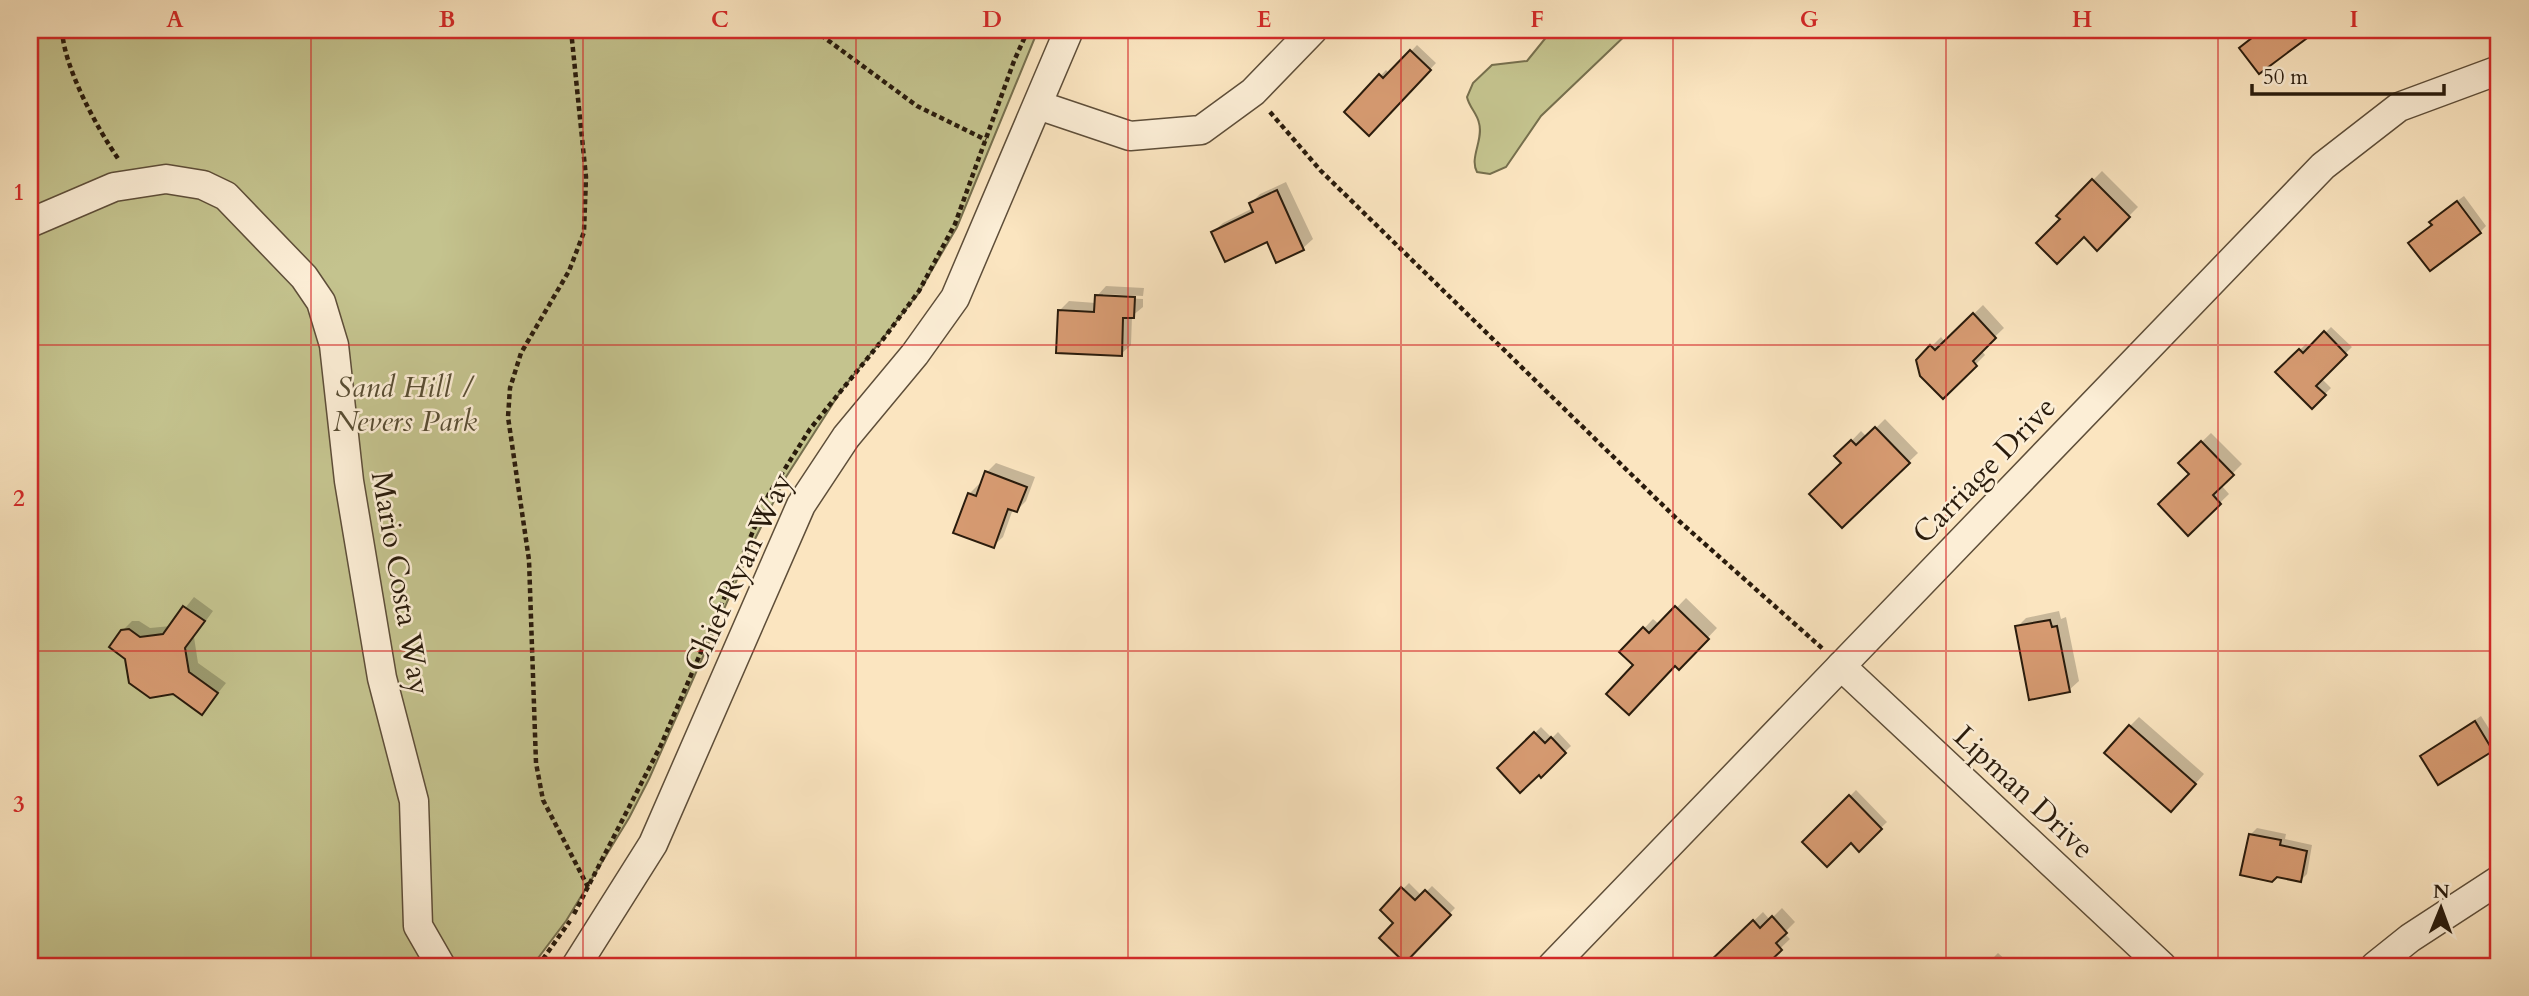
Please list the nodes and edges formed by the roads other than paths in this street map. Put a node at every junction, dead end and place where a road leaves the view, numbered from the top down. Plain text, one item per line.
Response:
1 (1069, 30) edge
2 (1313, 30) edge
3 (2499, 70) edge
4 (1038, 105) junction
5 (30, 223) edge
6 (1841, 666) junction
7 (2499, 880) edge
8 (441, 966) edge
9 (576, 966) edge
10 (1552, 966) edge
11 (2162, 966) edge
12 (2375, 966) edge

1 - 4 street, Chief Ryan Way
2 - 4 street
3 - 6 street, Carriage Drive
4 - 9 street, Chief Ryan Way
5 - 8 street, Mario Costa Way
6 - 10 street, Carriage Drive
6 - 11 street, Lipman Drive
7 - 12 street

